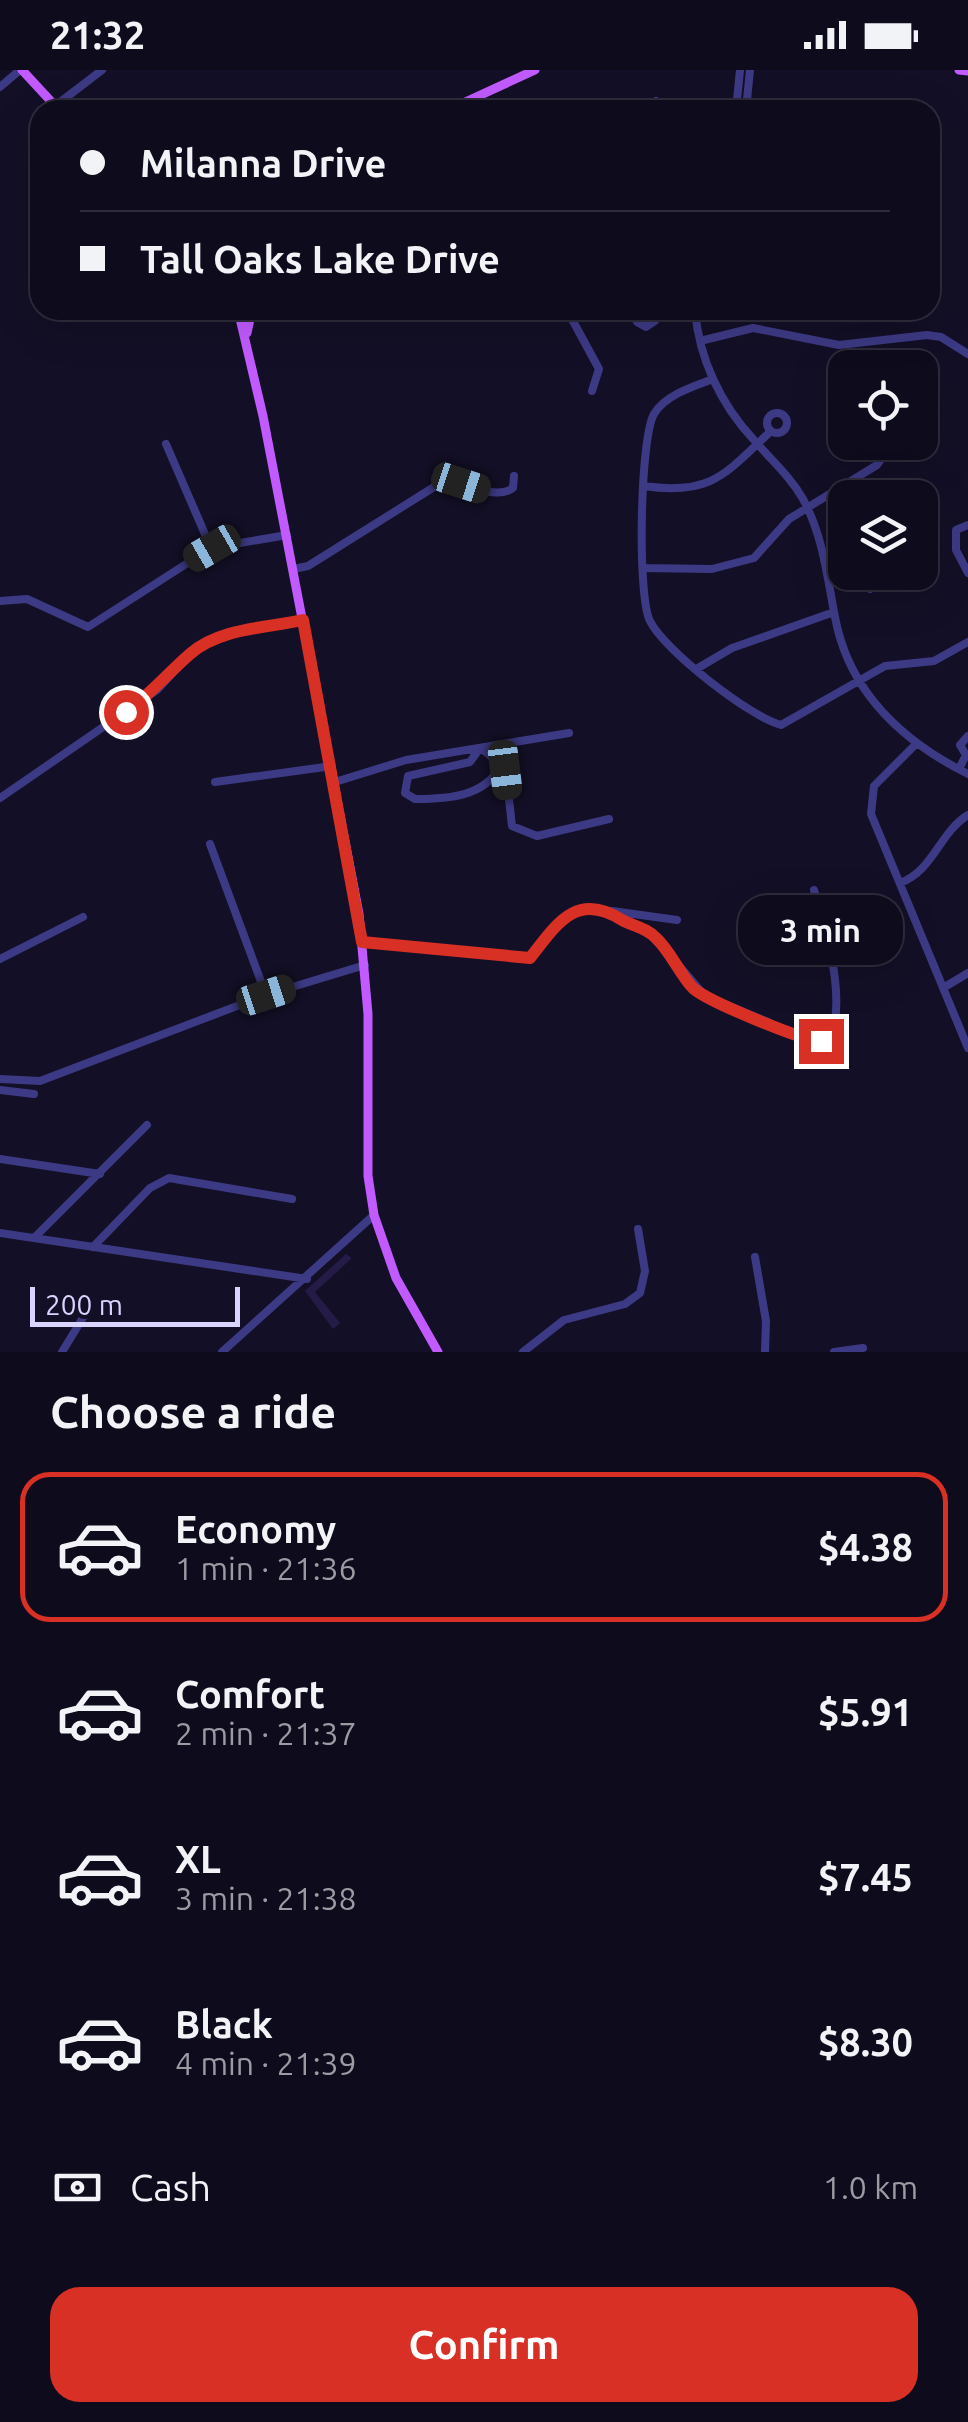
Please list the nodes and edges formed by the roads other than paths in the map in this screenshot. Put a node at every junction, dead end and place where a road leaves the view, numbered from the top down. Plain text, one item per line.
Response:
1 (21, 70) edge
2 (102, 70) edge
3 (535, 70) edge
4 (740, 70) edge
5 (750, 70) edge
6 (959, 70) edge
7 (968, 71) edge
8 (0, 87) edge
9 (49, 100) edge
10 (66, 100) edge
11 (470, 100) edge
12 (737, 100) edge
13 (747, 100) edge
14 (241, 320) edge
15 (250, 320) edge
16 (572, 320) edge
17 (697, 320) edge
18 (246, 336) junction
19 (700, 341) junction
20 (968, 354) edge
21 (713, 379) junction
22 (592, 391) dead end
23 (771, 430) dead end
24 (166, 444) dead end
25 (757, 444) junction
26 (880, 460) edge
27 (514, 476) dead end
28 (644, 486) junction
29 (808, 510) junction
30 (968, 525) edge
31 (286, 535) junction
32 (212, 548) junction
33 (644, 568) junction
34 (293, 570) junction
35 (968, 572) edge
36 (827, 573) joint
37 (0, 602) edge
38 (834, 612) junction
39 (303, 620) junction
40 (968, 642) edge
41 (698, 668) junction
42 (859, 682) junction
43 (569, 734) dead end
44 (968, 736) edge
45 (916, 744) junction
46 (480, 748) junction
47 (967, 756) edge
48 (332, 766) junction
49 (501, 766) junction
50 (963, 772) edge
51 (215, 782) dead end
52 (335, 782) junction
53 (0, 798) edge
54 (968, 814) edge
55 (609, 818) dead end
56 (210, 844) dead end
57 (900, 883) junction
58 (814, 890) dead end
59 (612, 912) junction
60 (83, 916) dead end
61 (677, 920) dead end
62 (362, 942) junction
63 (0, 959) edge
64 (365, 965) junction
65 (968, 973) edge
66 (943, 988) junction
67 (266, 995) junction
68 (968, 1048) edge
69 (0, 1079) edge
70 (0, 1090) edge
71 (34, 1094) dead end
72 (147, 1125) dead end
73 (0, 1159) edge
74 (100, 1174) junction
75 (292, 1199) dead end
76 (374, 1215) junction
77 (638, 1229) dead end
78 (0, 1233) edge
79 (34, 1238) junction
80 (93, 1247) junction
81 (754, 1256) dead end
82 (306, 1279) junction
83 (84, 1316) dead end
84 (863, 1348) dead end
85 (62, 1352) edge
86 (222, 1352) edge
87 (438, 1352) edge
88 (523, 1352) edge
89 (765, 1352) edge
90 (834, 1352) edge

1 - 8 street
1 - 9 main road
2 - 10 street
3 - 11 main road
4 - 12 street
5 - 13 street
6 - 7 main road
14 - 18 main road
15 - 18 main road
16 - 22 street
17 - 19 street
18 - 31 main road
19 - 20 street
19 - 21 street
21 - 25 street
21 - 28 street
23 - 25 street
24 - 32 street
25 - 28 street
25 - 29 street
26 - 29 street
27 - 34 street
28 - 33 street
29 - 33 street
29 - 36 street
30 - 35 street
31 - 32 street
31 - 34 main road
32 - 37 street
33 - 41 street
34 - 39 main road
36 - 38 street
38 - 41 street
38 - 42 street
39 - 48 main road
39 - 53 street
40 - 42 street
41 - 42 street
42 - 45 street
43 - 46 street
44 - 47 street
45 - 50 street
45 - 57 street
46 - 49 street
46 - 49 street
46 - 52 street
47 - 50 street
48 - 51 street
48 - 52 main road
49 - 55 street
52 - 62 main road
54 - 57 street
56 - 67 street
57 - 66 street
58 - 59 street
59 - 61 street
59 - 62 street
60 - 63 street
62 - 64 main road
64 - 67 street
64 - 76 main road
65 - 66 street
66 - 68 street
67 - 69 street
70 - 71 street
72 - 74 street
73 - 74 street
74 - 79 street
75 - 80 street
76 - 82 street
76 - 87 main road
77 - 88 street
78 - 79 street
79 - 80 street
80 - 82 street
81 - 89 street
82 - 86 street
83 - 85 street
84 - 90 street

